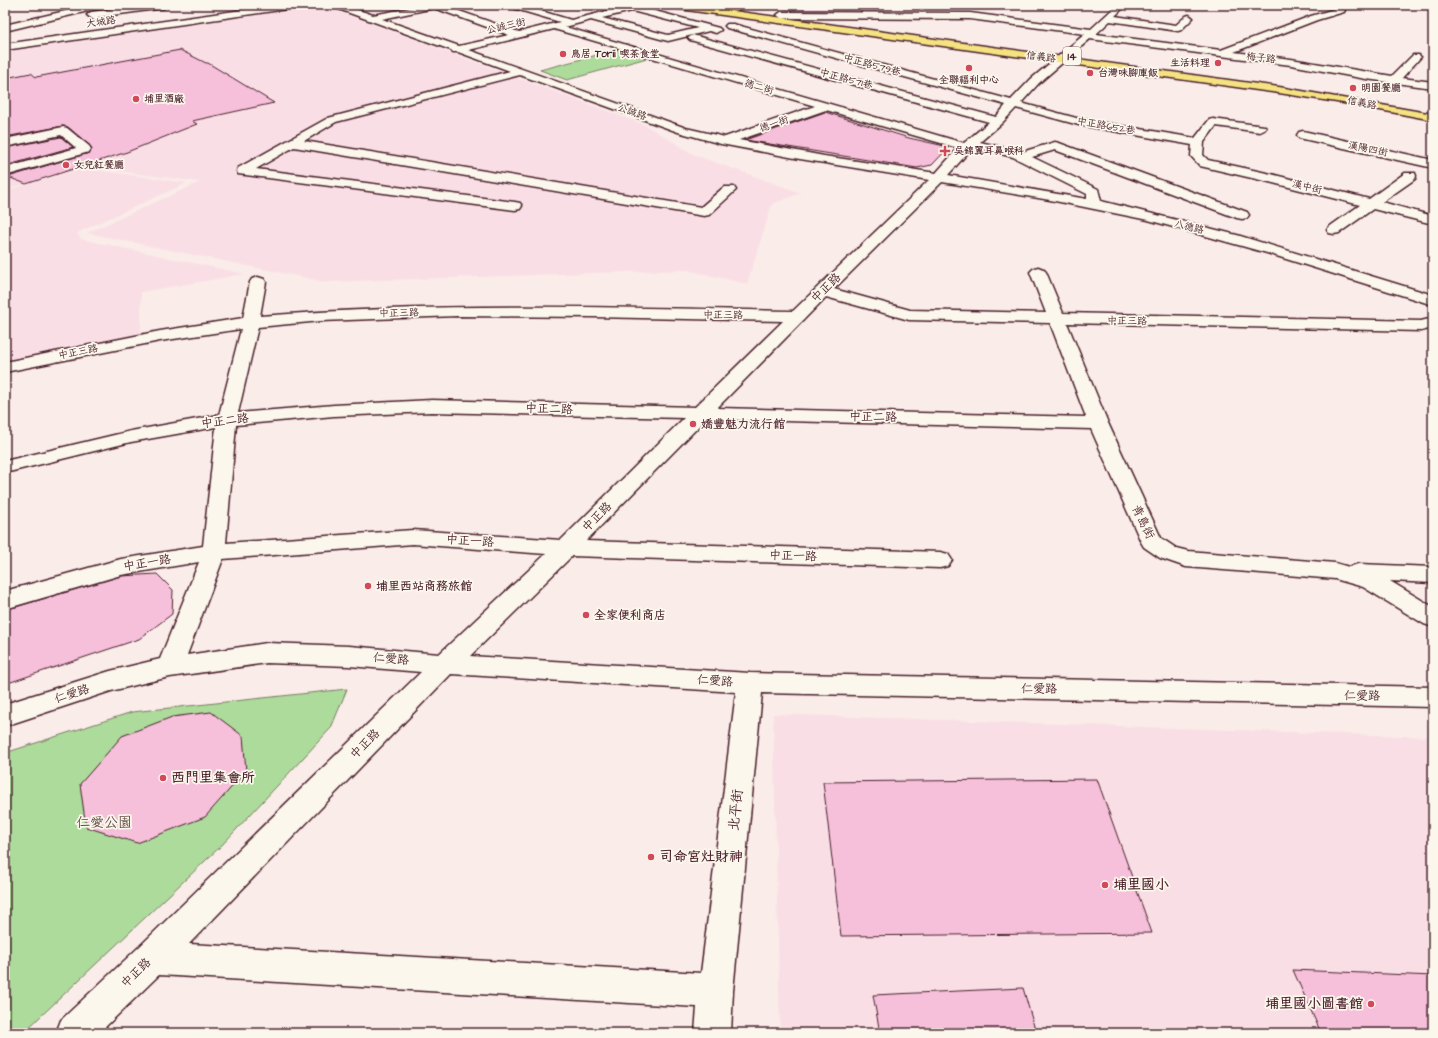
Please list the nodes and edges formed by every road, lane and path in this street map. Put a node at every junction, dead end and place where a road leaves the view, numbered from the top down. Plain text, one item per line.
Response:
1 (102, 5) edge
2 (164, 5) edge
3 (220, 5) edge
4 (294, 5) edge
5 (336, 5) edge
6 (436, 5) edge
7 (512, 5) edge
8 (672, 5) edge
9 (1122, 5) edge
10 (712, 7) edge
11 (885, 7) dead end
12 (79, 10) junction
13 (1340, 10) dead end
14 (1013, 11) dead end
15 (232, 14) junction
16 (918, 14) junction
17 (91, 15) junction
18 (781, 15) junction
19 (591, 17) junction
20 (371, 18) junction
21 (762, 18) junction
22 (1108, 18) junction
23 (1189, 18) dead end
24 (5, 20) edge
25 (998, 20) junction
26 (569, 23) junction
27 (22, 24) junction
28 (553, 26) junction
29 (730, 26) junction
30 (5, 28) edge
31 (713, 29) junction
32 (112, 32) junction
33 (520, 34) junction
34 (1087, 37) junction
35 (1066, 40) dead end
36 (668, 42) dead end
37 (5, 47) edge
38 (456, 50) junction
39 (634, 51) junction
40 (1222, 53) junction
41 (1062, 57) junction
42 (1416, 57) dead end
43 (520, 72) junction
44 (1394, 80) junction
45 (1433, 85) edge
46 (1014, 104) junction
47 (826, 106) junction
48 (1433, 110) edge
49 (1433, 117) edge
50 (998, 121) junction
51 (1260, 128) dead end
52 (1303, 135) dead end
53 (18, 140) junction
54 (723, 141) junction
55 (1198, 142) junction
56 (5, 143) edge
57 (292, 143) junction
58 (968, 145) junction
59 (350, 153) junction
60 (1021, 156) junction
61 (42, 162) junction
62 (1433, 164) edge
63 (5, 172) edge
64 (1410, 176) dead end
65 (939, 177) junction
66 (308, 179) junction
67 (729, 190) dead end
68 (1370, 204) junction
69 (1095, 205) junction
70 (514, 206) dead end
71 (1242, 215) dead end
72 (1433, 220) edge
73 (1334, 230) dead end
74 (1038, 272) dead end
75 (258, 282) dead end
76 (824, 291) junction
77 (1433, 300) edge
78 (797, 316) junction
79 (1056, 319) junction
80 (251, 322) junction
81 (1429, 329) edge
82 (5, 367) edge
83 (701, 413) junction
84 (227, 420) junction
85 (1098, 422) junction
86 (5, 467) edge
87 (566, 548) junction
88 (214, 552) junction
89 (940, 560) dead end
90 (1335, 570) junction
91 (1433, 575) edge
92 (5, 600) edge
93 (1433, 618) edge
94 (444, 664) junction
95 (170, 667) junction
96 (750, 683) junction
97 (1433, 697) edge
98 (5, 715) edge
99 (152, 958) junction
100 (716, 991) junction
101 (74, 1033) edge
102 (713, 1033) edge

1 - 12 street
2 - 17 street
3 - 15 street
4 - 15 street, 大城路
5 - 20 street, 公誠路
6 - 20 street
6 - 33 street
7 - 26 street
8 - 10 main road, 信義路 / 14
9 - 22 street, 中正路
10 - 18 main road, 信義路 / 14
10 - 21 main road, 信義路 / 14
11 - 16 street
12 - 17 street
12 - 27 street
13 - 40 street
14 - 25 street
15 - 32 street, 大城路
16 - 18 street
16 - 25 street
17 - 32 street
18 - 41 main road, 信義路 / 14
19 - 26 street, 公誠三街
19 - 31 street, 公誠三街
19 - 31 street
20 - 38 street, 公誠路
21 - 29 street
21 - 41 main road, 信義路 / 14
22 - 23 street
22 - 34 street, 中正路
24 - 27 street
25 - 34 street
26 - 28 street, 公誠三街
27 - 30 street
28 - 33 street, 公誠三街
28 - 39 street, 德二街
29 - 31 street
29 - 46 street, 中正路579巷
31 - 50 street, 中正路571巷
32 - 37 street, 大城路
33 - 38 street, 公誠三街
34 - 35 street
34 - 40 street, 梅子路
34 - 41 street, 中正路
36 - 39 street
38 - 43 street, 公誠路
39 - 47 street, 德二街
40 - 44 street, 梅子路
41 - 46 street, 中正路
41 - 48 main road, 信義路 / 14
41 - 49 main road, 信義路 / 14
42 - 44 street
43 - 54 street, 公誠路
43 - 57 street
44 - 45 street, 梅子路
46 - 50 street, 中正路
46 - 55 street, 中正路652巷
47 - 54 street, 德一街
47 - 58 street, 德二街
50 - 58 street, 中正路
51 - 55 street
52 - 62 street, 漢陽四街
53 - 56 street
53 - 61 street
53 - 61 street
54 - 65 street, 公誠路
55 - 68 street, 漢中街
57 - 59 street
57 - 66 street
58 - 60 street, 德二街
58 - 65 street, 中正路
59 - 66 street
59 - 67 street
60 - 69 street, 德二街
60 - 71 street
61 - 63 street
64 - 68 street
65 - 69 street, 八德路
65 - 76 street, 中正路
66 - 70 street
68 - 72 street, 漢中街
68 - 73 street
69 - 77 street, 八德路
74 - 79 street, 青島街
75 - 80 street
76 - 78 street, 中正路
76 - 79 street, 中正三路
78 - 80 street, 中正三路
78 - 83 street, 中正路
79 - 81 street, 中正三路
79 - 85 street, 青島街
80 - 82 street, 中正三路
80 - 84 street
83 - 84 street, 中正二路
83 - 85 street, 中正二路
83 - 87 street, 中正路
84 - 86 street, 中正二路
84 - 88 street
85 - 90 street, 青島街
87 - 88 street, 中正一路
87 - 89 street, 中正一路
87 - 94 street, 中正路
88 - 92 street, 中正一路
88 - 95 street
90 - 91 street
90 - 93 street, 青島街
94 - 95 street, 仁愛路
94 - 96 street, 仁愛路
94 - 99 street, 中正路
95 - 98 street, 仁愛路
96 - 97 street, 仁愛路
96 - 100 street, 北平街
99 - 100 street
99 - 101 street, 中正路
100 - 102 street, 北平街

